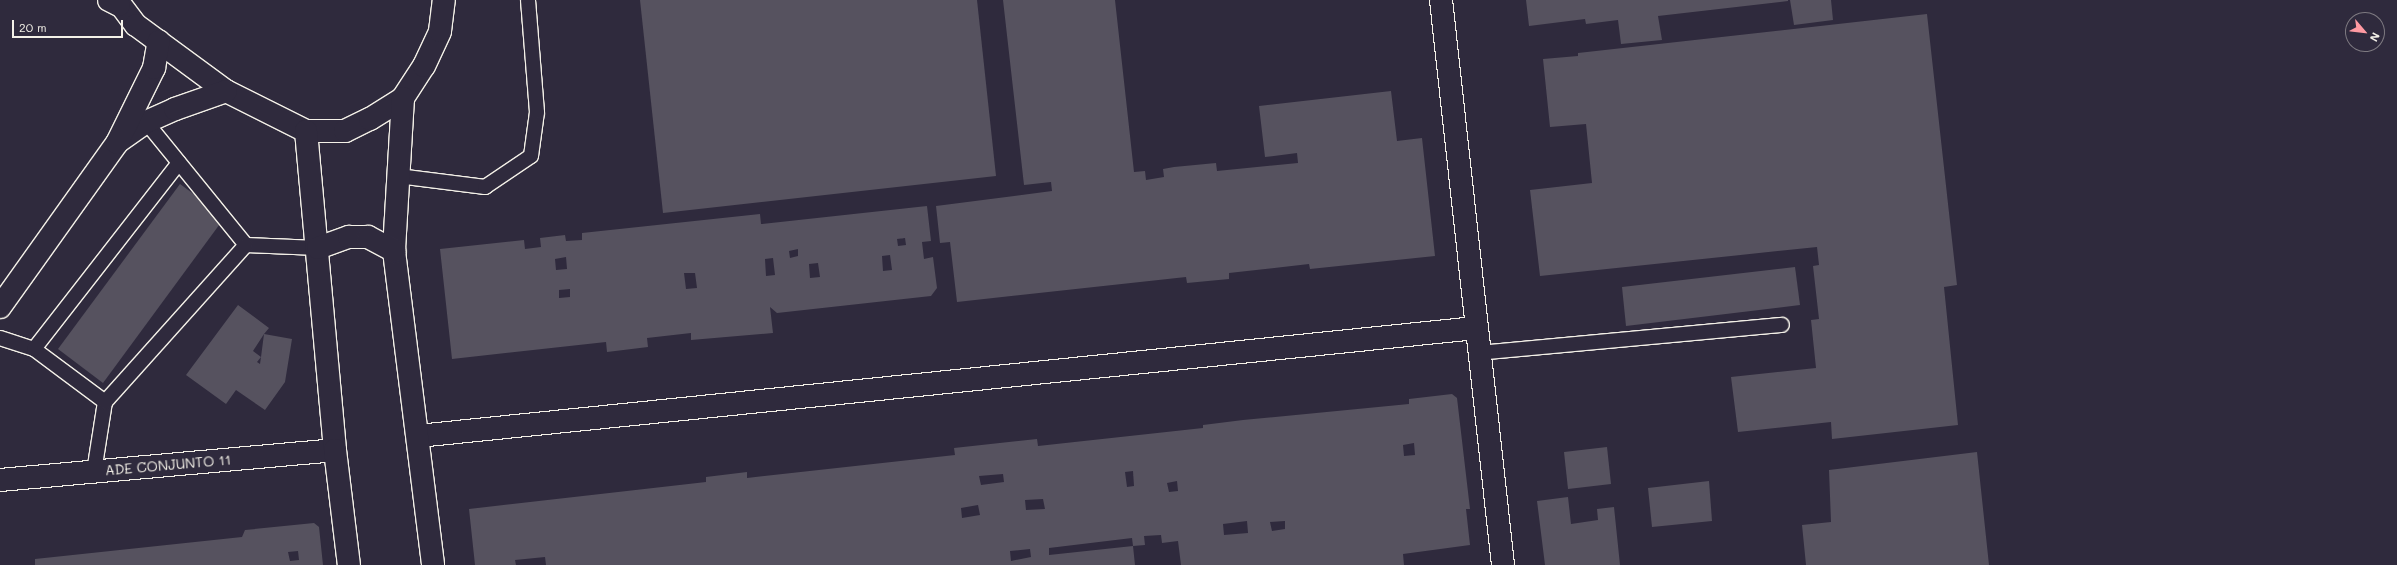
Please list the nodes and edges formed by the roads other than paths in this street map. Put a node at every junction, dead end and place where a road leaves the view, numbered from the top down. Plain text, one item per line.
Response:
1 (444, 0) edge
2 (528, 0) edge
3 (1441, 0) edge
4 (115, 2) edge
5 (160, 41) junction
6 (226, 91) junction
7 (403, 98) junction
8 (146, 122) junction
9 (306, 131) junction
10 (117, 142) junction
11 (179, 163) junction
12 (398, 176) junction
13 (246, 245) junction
14 (318, 248) junction
15 (394, 251) junction
16 (0, 307) edge
17 (1782, 325) dead end
18 (1476, 328) junction
19 (0, 338) edge
20 (34, 349) junction
21 (1478, 353) junction
22 (105, 402) junction
23 (418, 436) junction
24 (335, 450) junction
25 (94, 472) junction
26 (0, 480) edge
27 (348, 565) edge
28 (433, 565) edge
29 (1503, 565) edge

1 - 7 street
2 - 12 lane
3 - 18 street
4 - 5 street
5 - 6 street
5 - 10 street
6 - 8 street
6 - 9 street
7 - 9 street
7 - 12 street
8 - 10 street
8 - 11 lane
9 - 14 street
10 - 16 street
11 - 13 lane
11 - 20 lane
12 - 15 street
13 - 14 lane
13 - 22 lane
14 - 15 street
14 - 24 street
15 - 23 street
17 - 21 lane
18 - 21 street
18 - 23 street
19 - 20 lane
20 - 22 lane
21 - 29 street
22 - 25 lane
23 - 28 street
24 - 25 street, ADE CONJUNTO 11
24 - 27 street
25 - 26 street, ADE CONJUNTO 11

